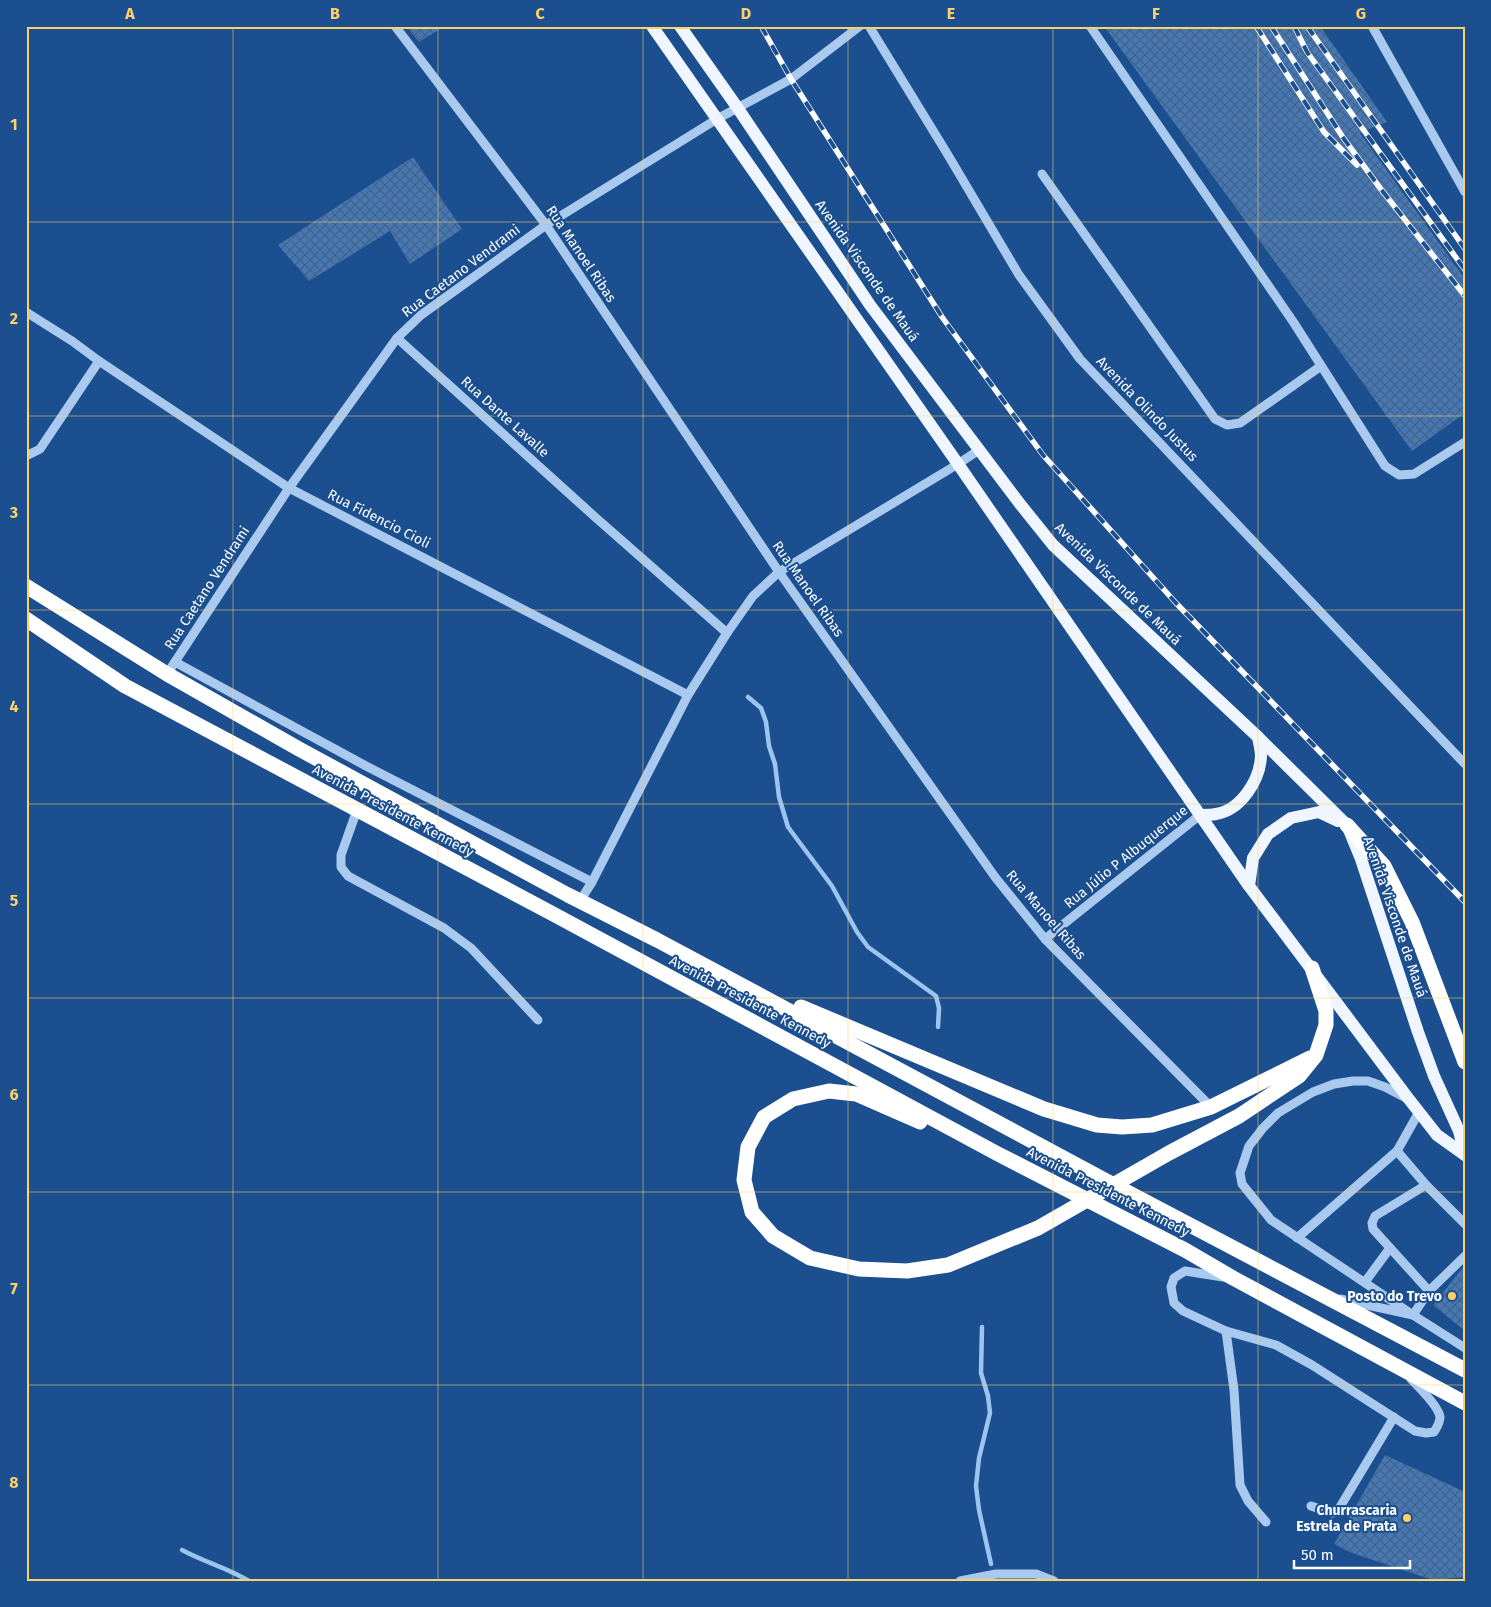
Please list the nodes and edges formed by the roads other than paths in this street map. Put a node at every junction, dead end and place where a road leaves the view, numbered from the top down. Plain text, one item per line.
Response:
1 (395, 26) edge
2 (652, 26) edge
3 (680, 26) edge
4 (860, 26) edge
5 (869, 26) edge
6 (1090, 26) edge
7 (1372, 26) edge
8 (737, 107) junction
9 (717, 119) junction
10 (1042, 174) dead end
11 (1465, 192) edge
12 (546, 225) junction
13 (26, 312) edge
14 (397, 338) junction
15 (99, 361) junction
16 (1321, 366) junction
17 (1465, 442) edge
18 (979, 450) junction
19 (26, 456) edge
20 (958, 464) junction
21 (289, 488) junction
22 (779, 572) junction
23 (26, 586) edge
24 (26, 619) edge
25 (727, 633) junction
26 (171, 668) junction
27 (688, 695) junction
28 (1258, 736) junction
29 (1465, 764) edge
30 (357, 810) junction
31 (1200, 815) junction
32 (1347, 825) junction
33 (592, 882) junction
34 (1249, 886) junction
35 (580, 901) junction
36 (1045, 939) junction
37 (657, 940) junction
38 (1312, 968) junction
39 (538, 1020) dead end
40 (1316, 1055) junction
41 (1465, 1062) edge
42 (1408, 1098) junction
43 (1211, 1107) junction
44 (1419, 1112) junction
45 (1397, 1151) junction
46 (998, 1154) junction
47 (1426, 1185) junction
48 (1465, 1224) edge
49 (1297, 1238) junction
50 (1390, 1248) junction
51 (1465, 1256) edge
52 (1233, 1278) junction
53 (1365, 1282) junction
54 (1429, 1291) junction
55 (1327, 1297) junction
56 (1413, 1315) junction
57 (1226, 1331) junction
58 (1465, 1348) edge
59 (1393, 1364) junction
60 (1465, 1370) edge
61 (1465, 1404) edge
62 (1394, 1417) junction
63 (1311, 1506) dead end
64 (1266, 1522) dead end
65 (960, 1581) edge
66 (1054, 1581) edge

1 - 12 street, Rua Manoel Ribas
2 - 9 main road, Avenida Visconde de Mauá
3 - 8 main road, Avenida Visconde de Mauá
4 - 8 street, Rua Caetano Vendrami
5 - 29 street, Avenida Olindo Justus
6 - 16 street
7 - 11 street
8 - 9 street, Rua Caetano Vendrami
8 - 18 main road, Avenida Visconde de Mauá
9 - 12 street, Rua Caetano Vendrami
9 - 20 main road, Avenida Visconde de Mauá
10 - 16 street
12 - 14 street, Rua Caetano Vendrami
12 - 22 street, Rua Manoel Ribas
13 - 15 street, Rua Fidencio Cioli
14 - 21 street, Rua Caetano Vendrami
14 - 25 street, Rua Dante Lavalle
15 - 19 street
15 - 21 street, Rua Fidencio Cioli
16 - 17 street
18 - 20 street
18 - 28 main road, Avenida Visconde de Mauá
20 - 22 street
20 - 31 main road, Avenida Visconde de Mauá
21 - 26 street, Rua Caetano Vendrami
21 - 27 street, Rua Fidencio Cioli
22 - 25 street
22 - 36 street, Rua Manoel Ribas
23 - 26 highway, Avenida Presidente Kennedy
24 - 30 highway, Avenida Presidente Kennedy
25 - 27 street
26 - 33 street
26 - 35 highway, Avenida Presidente Kennedy
27 - 33 street
28 - 31 main road
28 - 32 main road, Avenida Visconde de Mauá
30 - 39 street
30 - 46 highway, Avenida Presidente Kennedy
31 - 34 main road, Avenida Visconde de Mauá
31 - 36 street, Rua Júlio P Albuquerque
32 - 34 main road
32 - 41 highway
32 - 44 main road, Avenida Visconde de Mauá
33 - 35 street
34 - 38 main road, Avenida Visconde de Mauá
35 - 37 highway, Avenida Presidente Kennedy
36 - 43 street, Rua Manoel Ribas
37 - 43 highway
37 - 55 highway, Avenida Presidente Kennedy
38 - 40 highway
38 - 42 main road, Avenida Visconde de Mauá
40 - 43 highway
40 - 46 highway
42 - 44 main road, Avenida Visconde de Mauá
42 - 49 street
44 - 45 street
45 - 47 street
45 - 49 street
46 - 52 highway, Avenida Presidente Kennedy
47 - 48 street
47 - 50 street
49 - 53 street
50 - 53 street
50 - 54 street
51 - 54 street
52 - 57 street
52 - 59 highway, Avenida Presidente Kennedy
53 - 56 street
54 - 56 street
55 - 56 street
55 - 60 highway, Avenida Presidente Kennedy
56 - 58 street
57 - 62 street
57 - 64 street
59 - 61 highway, Avenida Presidente Kennedy
59 - 62 street
62 - 63 street
65 - 66 street

